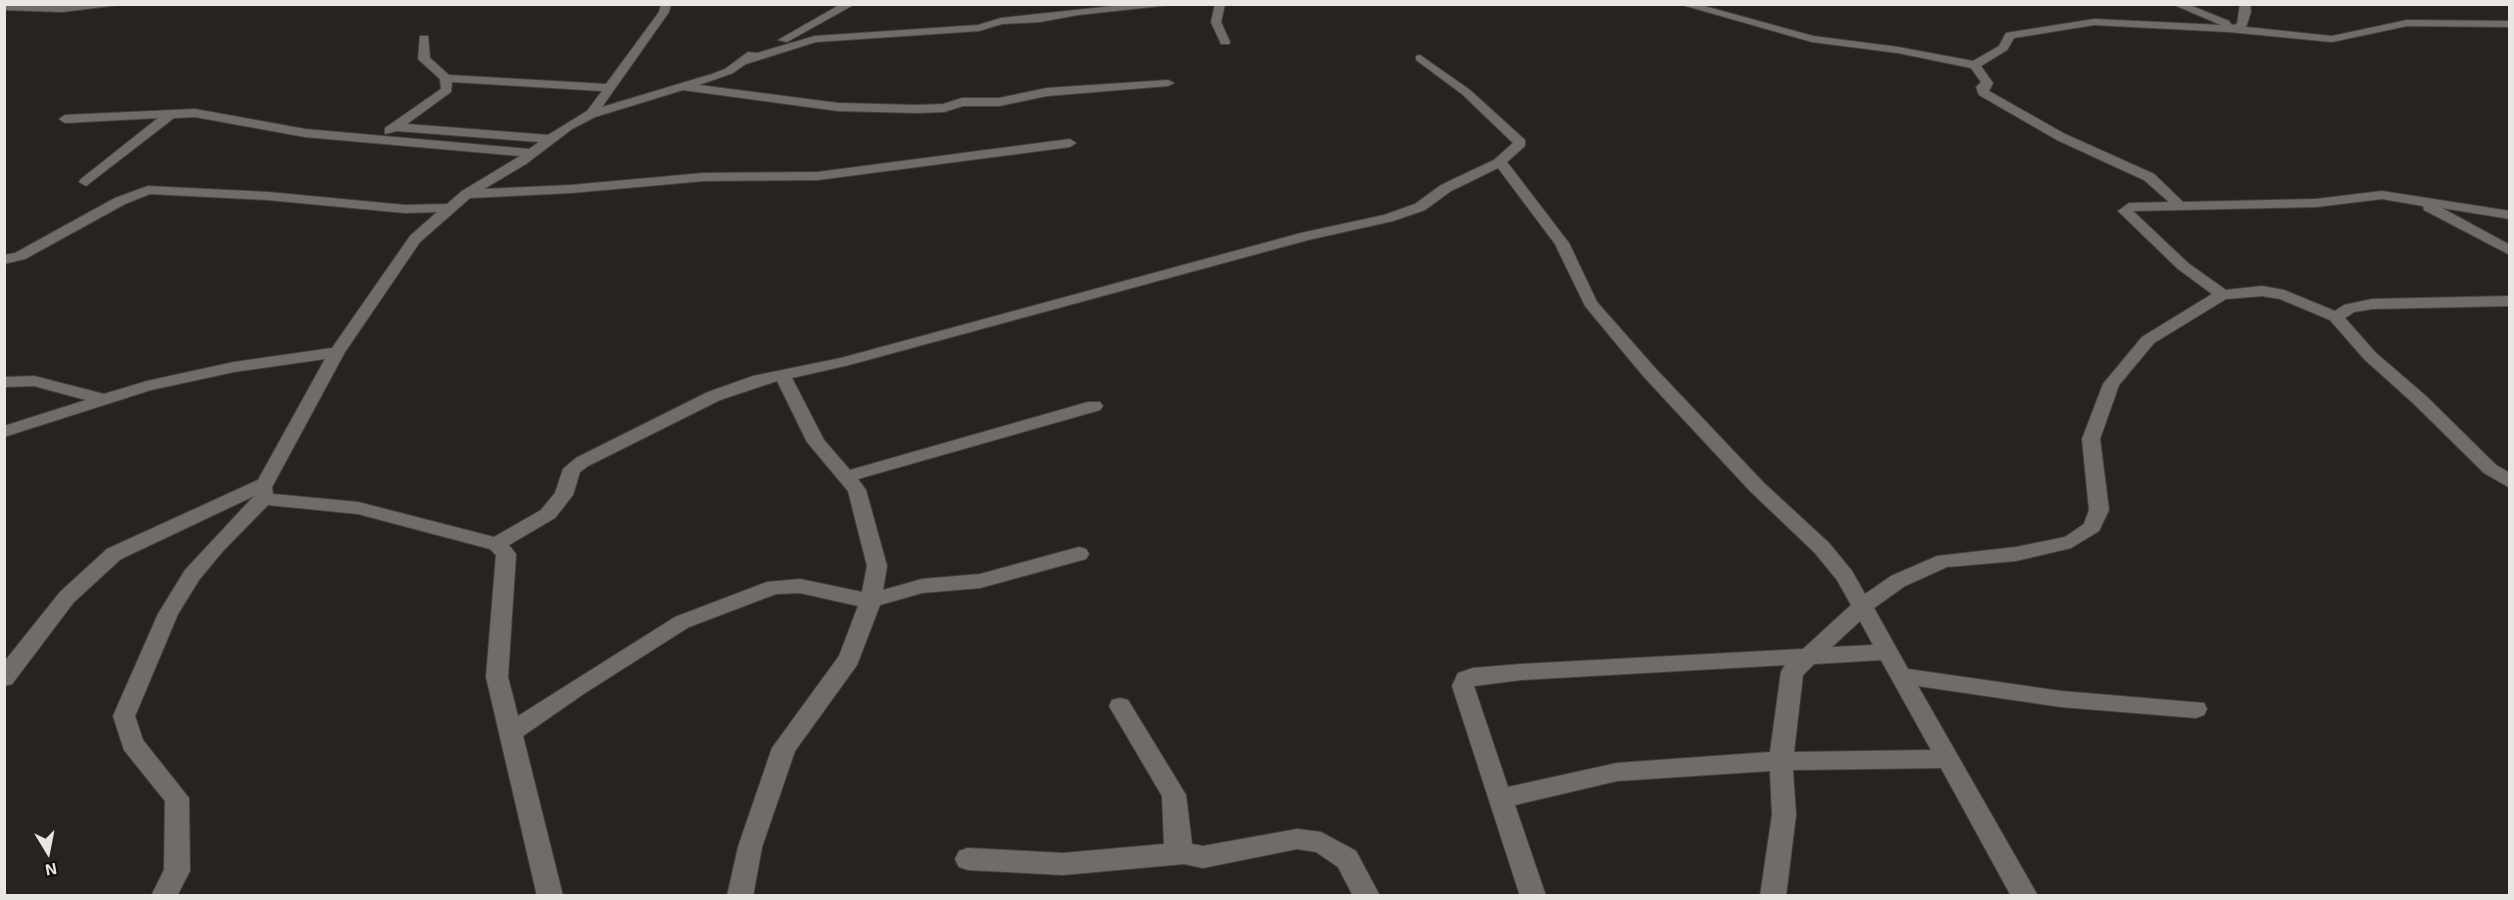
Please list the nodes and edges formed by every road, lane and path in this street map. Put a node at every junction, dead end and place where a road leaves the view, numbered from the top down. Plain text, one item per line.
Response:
1 (122, 4) edge
2 (666, 4) edge
3 (850, 4) edge
4 (1174, 4) edge
5 (1220, 4) edge
6 (1684, 4) edge
7 (2177, 4) edge
8 (2245, 4) edge
9 (4, 8) edge
10 (2510, 24) edge
11 (2229, 29) junction
12 (424, 38) dead end
13 (1226, 42) dead end
14 (1420, 58) dead end
15 (743, 61) junction
16 (1976, 65) junction
17 (446, 78) junction
18 (1168, 83) dead end
19 (680, 86) junction
20 (609, 88) junction
21 (171, 114) junction
22 (591, 114) junction
23 (65, 118) dead end
24 (394, 127) junction
25 (551, 139) junction
26 (376, 141) junction
27 (1070, 143) dead end
28 (530, 153) junction
29 (1500, 162) junction
30 (86, 182) dead end
31 (468, 194) junction
32 (2417, 200) junction
33 (2174, 206) junction
34 (452, 208) junction
35 (2510, 215) edge
36 (2510, 250) edge
37 (4, 260) edge
38 (2223, 295) junction
39 (2510, 301) edge
40 (2342, 313) junction
41 (337, 352) junction
42 (782, 375) junction
43 (4, 382) edge
44 (102, 399) junction
45 (1094, 406) dead end
46 (4, 432) edge
47 (846, 477) junction
48 (2510, 482) edge
49 (264, 491) junction
50 (496, 544) junction
51 (1078, 554) dead end
52 (871, 600) junction
53 (1864, 605) junction
54 (1889, 652) junction
55 (1811, 655) junction
56 (1902, 676) junction
57 (4, 678) edge
58 (1120, 706) dead end
59 (2196, 709) dead end
60 (512, 732) junction
61 (1949, 759) junction
62 (1781, 761) junction
63 (1501, 798) junction
64 (1184, 853) junction
65 (968, 859) dead end
66 (164, 896) edge
67 (550, 896) edge
68 (740, 896) edge
69 (1367, 896) edge
70 (1533, 896) edge
71 (1773, 896) edge
72 (2025, 896) edge

1 - 9 street
2 - 20 street
3 - 15 street
4 - 15 street
5 - 13 street
6 - 16 street
7 - 11 street
8 - 11 street
10 - 11 street
11 - 16 street
12 - 17 street
14 - 29 street
15 - 19 street
16 - 33 street
17 - 20 street
17 - 24 street
18 - 19 street
19 - 22 street
20 - 22 street
21 - 23 street
21 - 26 street
21 - 30 street
22 - 25 street
24 - 25 street
24 - 26 street
25 - 28 street
26 - 28 street
27 - 31 street
28 - 31 street
29 - 42 street
29 - 53 street
31 - 34 street
32 - 33 street
32 - 35 street
32 - 36 street
33 - 38 street
34 - 37 street
34 - 41 street
38 - 40 street
38 - 53 street
39 - 40 street
40 - 48 street
41 - 44 street
41 - 49 street
42 - 47 street
42 - 50 street
43 - 44 street
44 - 46 street
45 - 47 street
47 - 52 street
49 - 50 street
49 - 57 street
49 - 66 street
50 - 60 street
51 - 52 street
52 - 60 street
52 - 68 street
53 - 54 street
53 - 55 street
54 - 55 street
54 - 56 street
55 - 62 street
55 - 63 street
56 - 59 street
56 - 61 street
58 - 64 street
60 - 67 street
61 - 62 street
61 - 72 street
62 - 63 street
62 - 71 street
63 - 70 street
64 - 65 street
64 - 69 street

